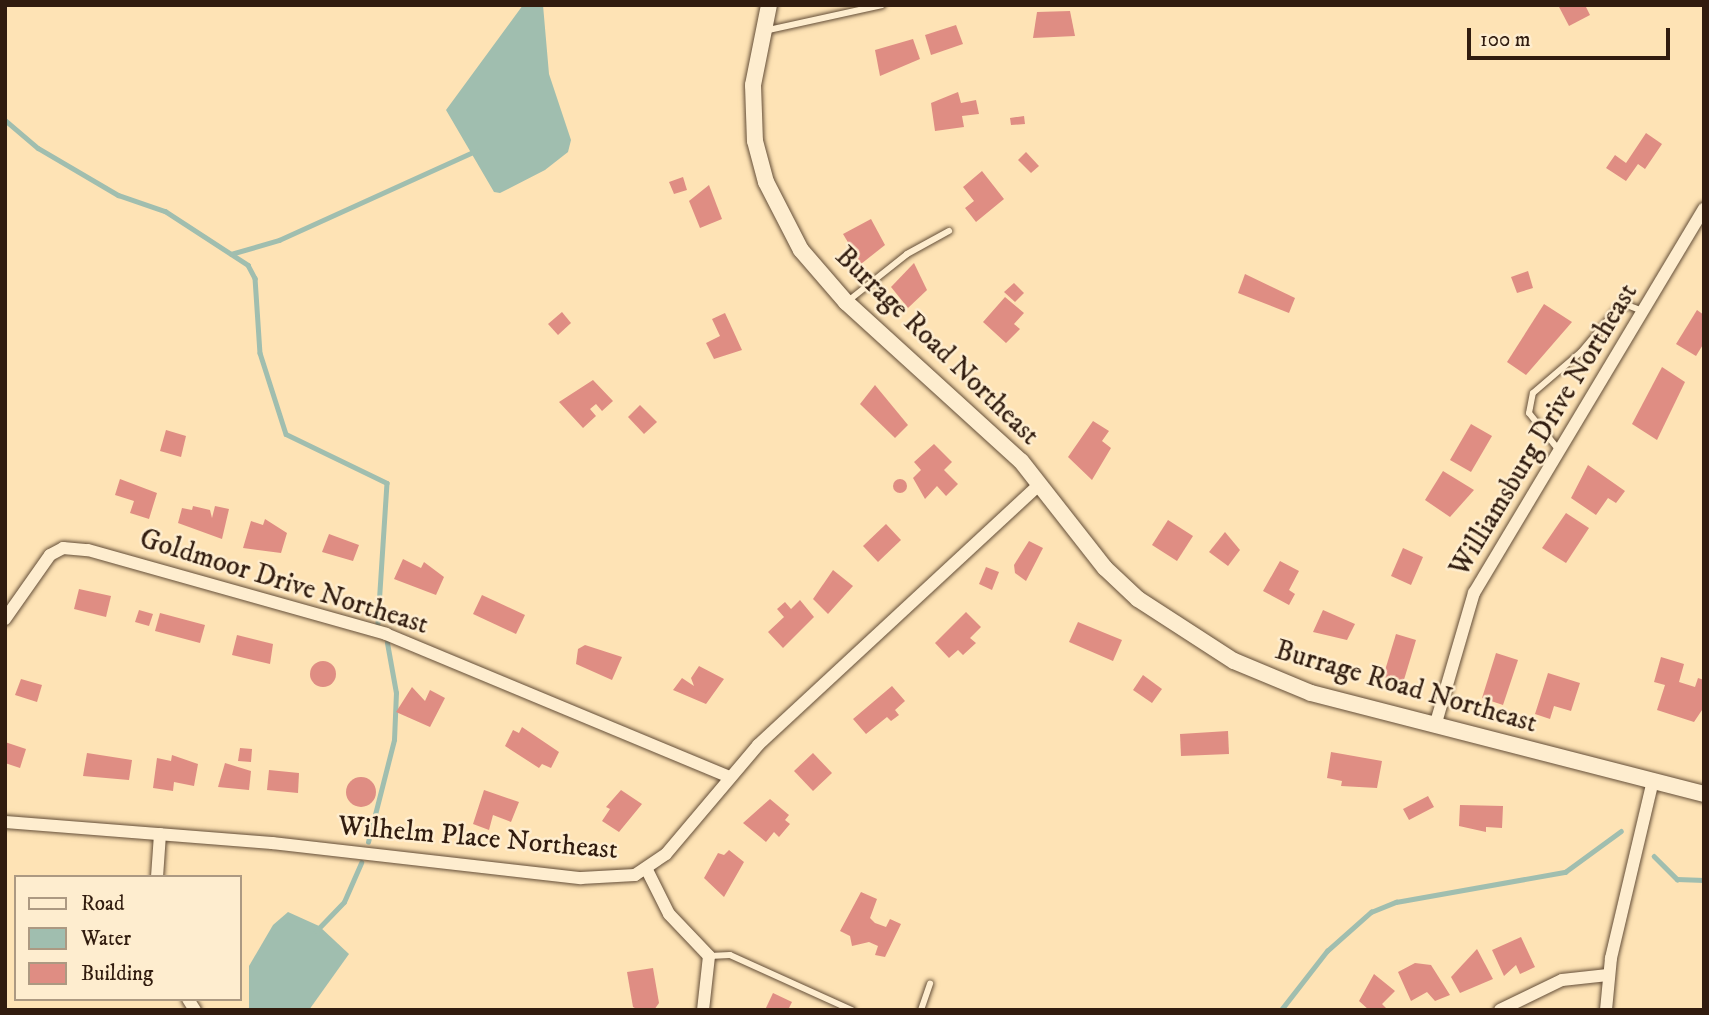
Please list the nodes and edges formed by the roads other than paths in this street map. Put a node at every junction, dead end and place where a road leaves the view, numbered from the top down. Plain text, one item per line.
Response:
1 (769, 5) edge
2 (882, 5) edge
3 (761, 31) junction
4 (1704, 208) edge
5 (949, 231) dead end
6 (846, 302) junction
7 (1643, 311) junction
8 (1558, 449) junction
9 (1040, 484) junction
10 (5, 619) edge
11 (1435, 726) junction
12 (729, 777) junction
13 (1653, 781) junction
14 (1704, 794) edge
15 (5, 821) edge
16 (160, 834) junction
17 (647, 870) junction
18 (157, 875) edge
19 (709, 956) junction
20 (1608, 975) junction
21 (930, 984) dead end
22 (703, 1010) edge
23 (852, 1010) edge
24 (921, 1010) edge
25 (1500, 1010) edge
26 (1606, 1010) edge

1 - 3 street, Burrage Road Northeast
2 - 3 lane
3 - 6 street, Burrage Road Northeast
4 - 7 street, Williamsburg Drive Northeast
5 - 6 lane
6 - 9 street, Burrage Road Northeast
7 - 8 street, Williamsburg Drive Northeast
7 - 8 lane
8 - 11 street, Williamsburg Drive Northeast
9 - 11 street, Burrage Road Northeast
9 - 12 street, Wilhelm Place Northeast
10 - 12 street, Goldmoor Drive Northeast
11 - 13 street, Burrage Road Northeast
12 - 17 street, Wilhelm Place Northeast
13 - 14 street, Burrage Road Northeast
13 - 20 street
15 - 16 street, Wilhelm Place Northeast
16 - 17 street, Wilhelm Place Northeast
16 - 18 street
17 - 19 street
19 - 22 street
19 - 23 lane
20 - 25 street
20 - 26 street
21 - 24 lane

